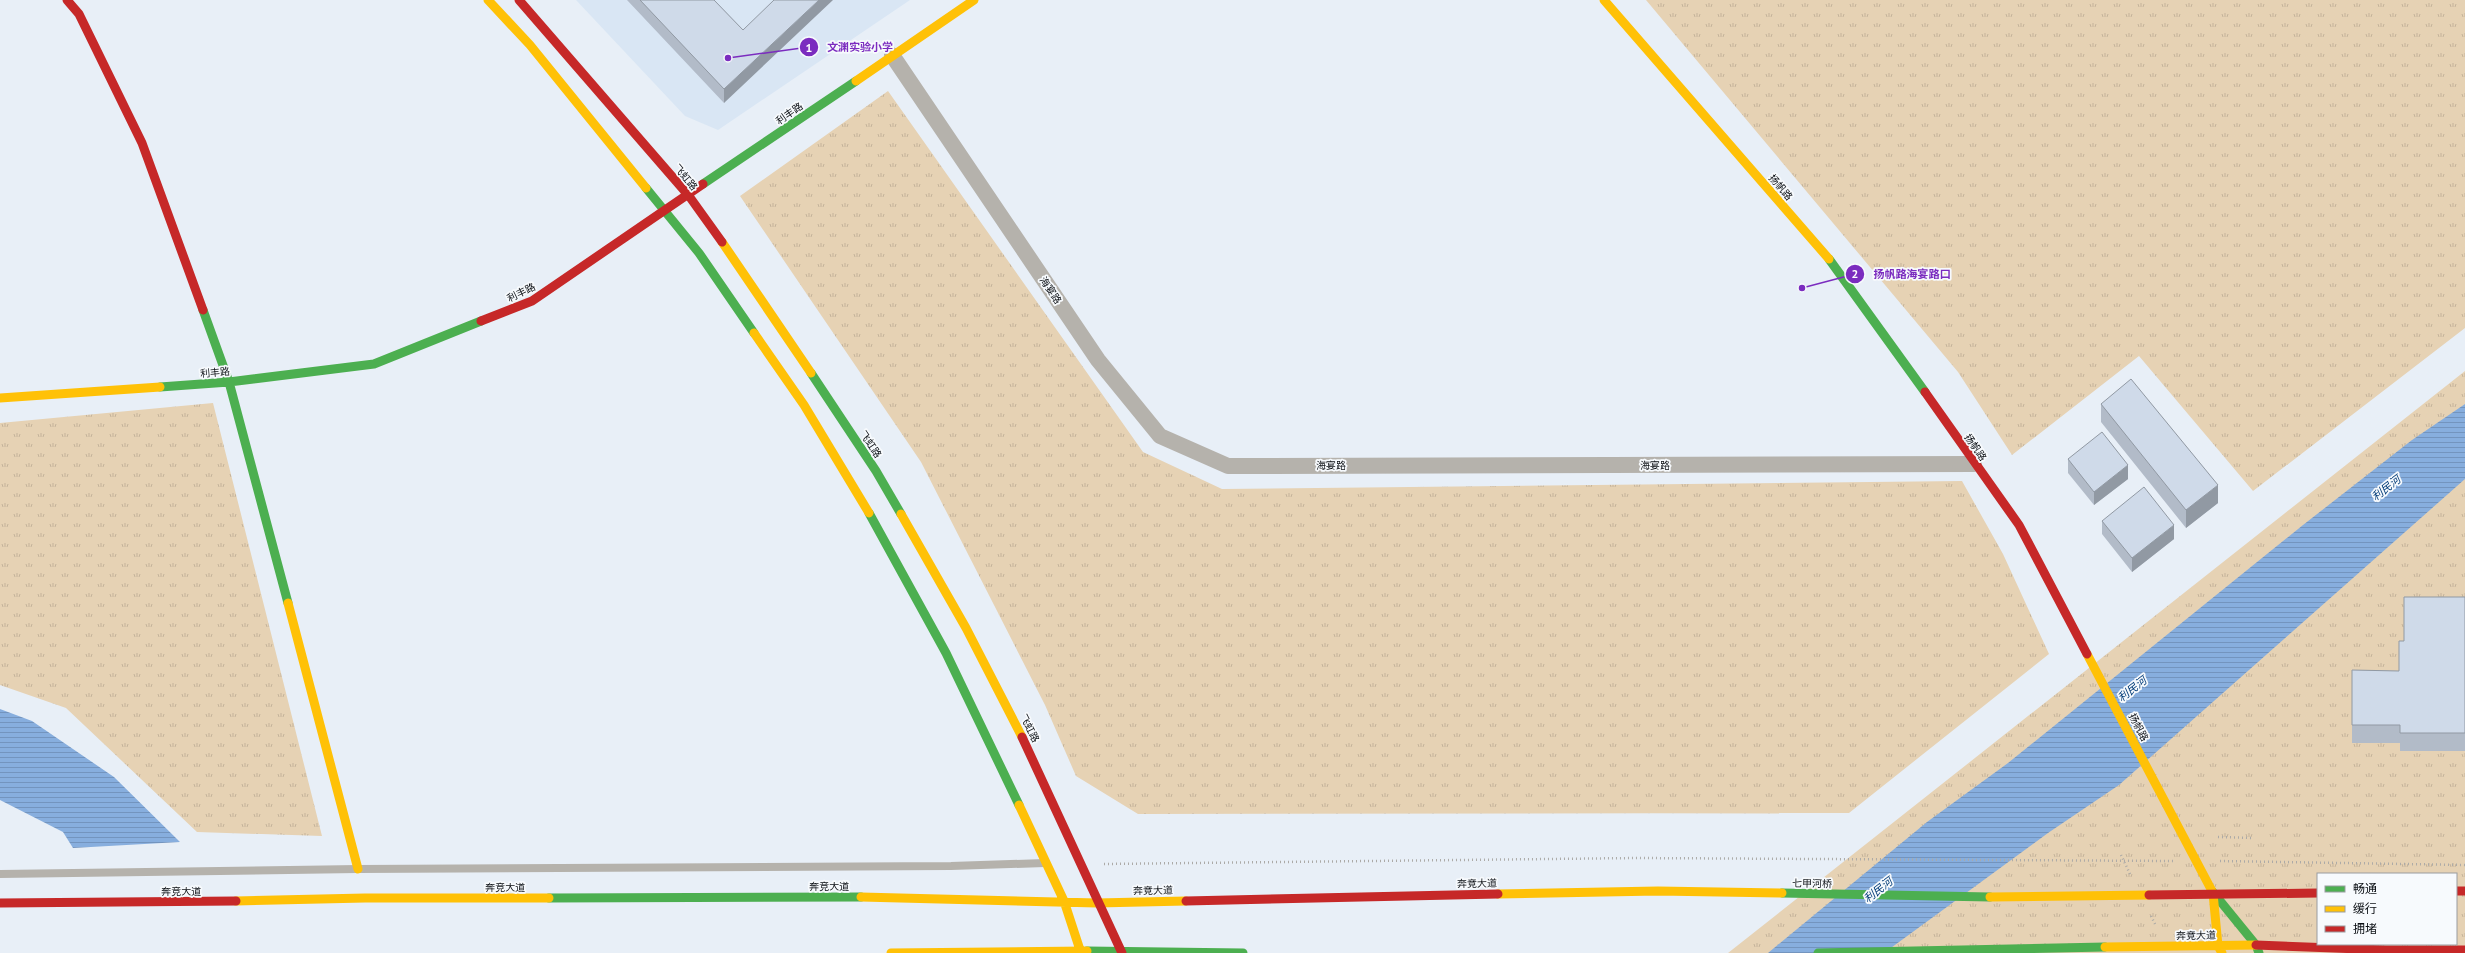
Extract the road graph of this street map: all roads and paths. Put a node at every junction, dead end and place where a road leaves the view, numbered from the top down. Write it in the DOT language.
graph roads {
  1 [pos="67,0"];
  2 [pos="488,0"];
  3 [pos="519,0"];
  4 [pos="974,0"];
  5 [pos="1604,0"];
  6 [pos="892,55"];
  7 [pos="688,196"];
  8 [pos="664,210"];
  9 [pos="229,382"];
  10 [pos="0,398"];
  11 [pos="1974,464"];
  12 [pos="2218,837"];
  13 [pos="2253,838"];
  14 [pos="2197,861"];
  15 [pos="1046,863"];
  16 [pos="1081,864"];
  17 [pos="2465,865"];
  18 [pos="358,869"];
  19 [pos="0,874"];
  20 [pos="1658,891"];
  21 [pos="2213,893"];
  22 [pos="2317,893"];
  23 [pos="1064,901"];
  24 [pos="1098,902"];
  25 [pos="0,903"];
  26 [pos="2220,949"];
  27 [pos="2258,949"];
  28 [pos="2465,950"];
  29 [pos="1081,952"];
  30 [pos="1121,952"];
  31 [pos="890,953"];
  32 [pos="1243,953"];
  33 [pos="1818,953"];
  1 -- 9 [label="main road"];
  2 -- 8 [label="main road"];
  3 -- 7 [label="main road, 飞虹路"];
  4 -- 6 [label="main road, 利丰路"];
  5 -- 11 [label="main road, 扬帆路"];
  6 -- 7 [label="main road, 利丰路"];
  6 -- 11 [label="street, 海宴路"];
  7 -- 8 [label="main road, 利丰路"];
  7 -- 16 [label="main road, 飞虹路"];
  8 -- 9 [label="main road, 利丰路"];
  8 -- 15 [label="main road"];
  9 -- 10 [label="main road, 利丰路"];
  9 -- 18 [label="main road"];
  11 -- 14 [label="main road, 扬帆路"];
  12 -- 13 [label="path"];
  14 -- 16 [label="path"];
  14 -- 17 [label="path"];
  14 -- 21 [label="main road, 扬帆路"];
  15 -- 18 [label="lane"];
  15 -- 23 [label="main road"];
  16 -- 24 [label="main road, 飞虹路"];
  18 -- 19 [label="lane"];
  20 -- 21 [label="main road, 七甲河桥"];
  20 -- 24 [label="main road, 奔竞大道"];
  21 -- 22 [label="main road"];
  21 -- 26 [label="main road"];
  21 -- 27 [label="main road, 扬帆路"];
  23 -- 24 [label="main road, 奔竞大道"];
  23 -- 25 [label="main road, 奔竞大道"];
  23 -- 29 [label="main road"];
  24 -- 30 [label="main road, 飞虹路"];
  26 -- 27 [label="main road, 奔竞大道"];
  26 -- 33 [label="main road, 奔竞大道"];
  27 -- 28 [label="main road, 奔竞大道"];
  29 -- 30 [label="main road"];
  29 -- 31 [label="main road"];
  30 -- 32 [label="main road"];
}
